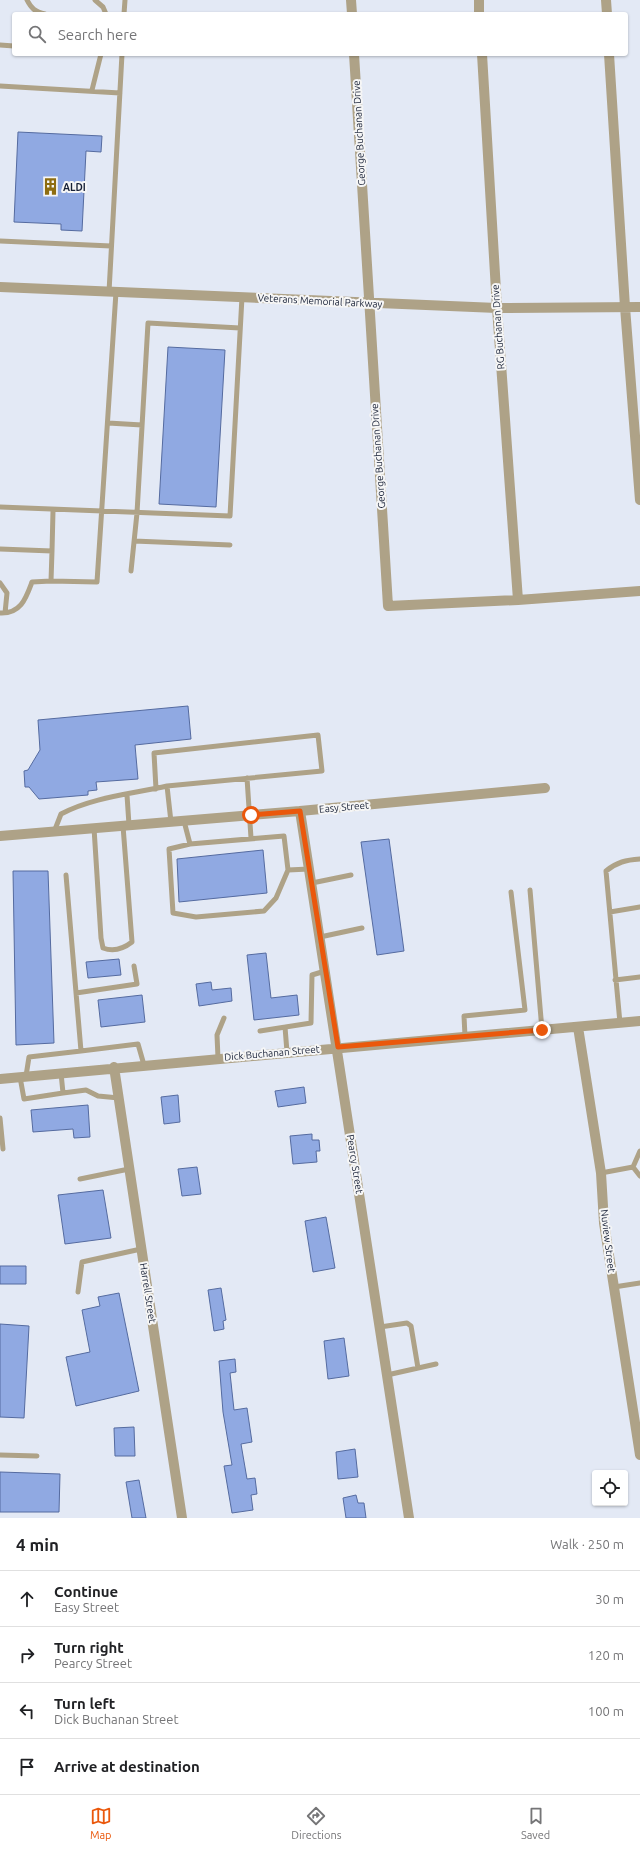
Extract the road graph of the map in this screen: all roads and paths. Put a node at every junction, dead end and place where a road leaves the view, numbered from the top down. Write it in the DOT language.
graph roads {
  1 [pos="27,0"];
  2 [pos="94,0"];
  3 [pos="125,0"];
  4 [pos="351,0"];
  5 [pos="479,0"];
  6 [pos="606,0"];
  7 [pos="37,12"];
  8 [pos="105,12"];
  9 [pos="124,12"];
  10 [pos="352,12"];
  11 [pos="479,12"];
  12 [pos="607,12"];
  13 [pos="0,45"];
  14 [pos="12,46"];
  15 [pos="100,56"];
  16 [pos="122,56"];
  17 [pos="354,56"];
  18 [pos="482,56"];
  19 [pos="609,56"];
  20 [pos="0,86"];
  21 [pos="92,90"];
  22 [pos="120,93"];
  23 [pos="0,241"];
  24 [pos="111,246"];
  25 [pos="0,287"];
  26 [pos="112,292"];
  27 [pos="242,297"];
  28 [pos="368,303"];
  29 [pos="640,306"];
  30 [pos="625,307"];
  31 [pos="497,308"];
  32 [pos="240,328"];
  33 [pos="108,423"];
  34 [pos="142,425"];
  35 [pos="640,500"];
  36 [pos="0,507"];
  37 [pos="53,511"];
  38 [pos="102,511"];
  39 [pos="137,512"];
  40 [pos="134,542"];
  41 [pos="230,545"];
  42 [pos="0,549"];
  43 [pos="52,551"];
  44 [pos="131,571"];
  45 [pos="51,581"];
  46 [pos="0,583"];
  47 [pos="640,591"];
  48 [pos="518,600"];
  49 [pos="3,613"];
  50 [pos="247,778"];
  51 [pos="167,786"];
  52 [pos="545,788"];
  53 [pos="156,789"];
  54 [pos="127,795"];
  55 [pos="300,811"];
  56 [pos="251,815"];
  57 [pos="184,821"];
  58 [pos="171,822"];
  59 [pos="126,826"];
  60 [pos="94,828"];
  61 [pos="54,832"];
  62 [pos="0,836"];
  63 [pos="251,838"];
  64 [pos="190,844"];
  65 [pos="640,859"];
  66 [pos="310,869"];
  67 [pos="288,870"];
  68 [pos="66,875"];
  69 [pos="351,875"];
  70 [pos="312,883"];
  71 [pos="530,890"];
  72 [pos="511,892"];
  73 [pos="640,907"];
  74 [pos="610,912"];
  75 [pos="362,928"];
  76 [pos="320,937"];
  77 [pos="134,966"];
  78 [pos="326,971"];
  79 [pos="640,977"];
  80 [pos="616,980"];
  81 [pos="76,993"];
  82 [pos="224,1018"];
  83 [pos="640,1022"];
  84 [pos="620,1023"];
  85 [pos="285,1027"];
  86 [pos="578,1027"];
  87 [pos="542,1030"];
  88 [pos="260,1031"];
  89 [pos="465,1036"];
  90 [pos="338,1047"];
  91 [pos="81,1051"];
  92 [pos="287,1052"];
  93 [pos="218,1058"];
  94 [pos="144,1065"];
  95 [pos="114,1067"];
  96 [pos="61,1073"];
  97 [pos="23,1076"];
  98 [pos="0,1079"];
  99 [pos="63,1093"];
  100 [pos="119,1098"];
  101 [pos="0,1118"];
  102 [pos="3,1149"];
  103 [pos="640,1151"];
  104 [pos="632,1167"];
  105 [pos="129,1169"];
  106 [pos="601,1173"];
  107 [pos="640,1176"];
  108 [pos="80,1179"];
  109 [pos="141,1249"];
  110 [pos="640,1283"];
  111 [pos="614,1287"];
  112 [pos="78,1292"];
  113 [pos="380,1327"];
  114 [pos="436,1364"];
  115 [pos="418,1368"];
  116 [pos="387,1375"];
  117 [pos="0,1455"];
  118 [pos="640,1455"];
  119 [pos="36,1456"];
  120 [pos="182,1518"];
  121 [pos="409,1518"];
  1 -- 7 [label="lane"];
  2 -- 8 [label="lane"];
  3 -- 9 [label="lane"];
  4 -- 10 [label="street"];
  5 -- 11 [label="street"];
  6 -- 12 [label="street"];
  13 -- 14 [label="lane"];
  15 -- 21 [label="lane"];
  16 -- 22 [label="lane"];
  17 -- 28 [label="street, George Buchanan Drive"];
  18 -- 31 [label="street, RG Buchanan Drive"];
  19 -- 30 [label="street"];
  20 -- 21 [label="lane"];
  21 -- 22 [label="lane"];
  22 -- 24 [label="lane"];
  23 -- 24 [label="lane"];
  24 -- 26 [label="lane"];
  25 -- 26 [label="street, Veterans Memorial Parkway"];
  26 -- 27 [label="street, Veterans Memorial Parkway"];
  26 -- 33 [label="lane"];
  27 -- 28 [label="street, Veterans Memorial Parkway"];
  27 -- 32 [label="lane"];
  28 -- 31 [label="street, Veterans Memorial Parkway"];
  28 -- 48 [label="street, George Buchanan Drive"];
  29 -- 30 [label="street, Veterans Memorial Parkway"];
  30 -- 31 [label="street, Veterans Memorial Parkway"];
  30 -- 35 [label="street"];
  31 -- 48 [label="street, RG Buchanan Drive"];
  32 -- 34 [label="lane"];
  32 -- 39 [label="lane"];
  33 -- 34 [label="lane"];
  33 -- 38 [label="lane"];
  34 -- 39 [label="lane"];
  36 -- 37 [label="lane"];
  37 -- 38 [label="lane"];
  37 -- 43 [label="lane"];
  38 -- 39 [label="lane"];
  38 -- 45 [label="lane"];
  39 -- 40 [label="lane"];
  40 -- 41 [label="lane"];
  40 -- 44 [label="lane"];
  42 -- 43 [label="lane"];
  43 -- 45 [label="lane"];
  45 -- 49 [label="lane"];
  46 -- 49 [label="lane"];
  47 -- 48 [label="street, George Buchanan Drive"];
  50 -- 51 [label="lane"];
  50 -- 53 [label="lane"];
  50 -- 56 [label="lane"];
  51 -- 53 [label="lane"];
  51 -- 58 [label="lane"];
  52 -- 55 [label="street, Easy Street"];
  53 -- 54 [label="lane"];
  54 -- 59 [label="lane"];
  54 -- 61 [label="lane"];
  55 -- 56 [label="street, Easy Street"];
  55 -- 66 [label="street, Pearcy Street"];
  56 -- 57 [label="street, Easy Street"];
  56 -- 63 [label="lane"];
  57 -- 58 [label="street, Easy Street"];
  57 -- 64 [label="lane"];
  58 -- 59 [label="street, Easy Street"];
  59 -- 60 [label="street, Easy Street"];
  59 -- 60 [label="lane"];
  60 -- 61 [label="street, Easy Street"];
  61 -- 62 [label="street, Easy Street"];
  63 -- 64 [label="lane"];
  63 -- 67 [label="lane"];
  64 -- 67 [label="lane"];
  65 -- 74 [label="lane"];
  66 -- 67 [label="lane"];
  66 -- 70 [label="street, Pearcy Street"];
  68 -- 81 [label="lane"];
  69 -- 70 [label="lane"];
  70 -- 76 [label="street, Pearcy Street"];
  71 -- 87 [label="lane"];
  72 -- 89 [label="lane"];
  73 -- 74 [label="lane"];
  74 -- 80 [label="lane"];
  75 -- 76 [label="lane"];
  76 -- 78 [label="street, Pearcy Street"];
  77 -- 81 [label="lane"];
  78 -- 85 [label="lane"];
  78 -- 90 [label="street, Pearcy Street"];
  79 -- 80 [label="lane"];
  80 -- 84 [label="lane"];
  81 -- 91 [label="lane"];
  82 -- 93 [label="lane"];
  83 -- 84 [label="street, Dick Buchanan Street"];
  84 -- 86 [label="street, Dick Buchanan Street"];
  85 -- 88 [label="lane"];
  85 -- 92 [label="lane"];
  86 -- 87 [label="street, Dick Buchanan Street"];
  86 -- 106 [label="street, Nuview Street"];
  87 -- 89 [label="street, Dick Buchanan Street"];
  89 -- 90 [label="street, Dick Buchanan Street"];
  90 -- 92 [label="street, Dick Buchanan Street"];
  90 -- 113 [label="street, Pearcy Street"];
  91 -- 94 [label="lane"];
  91 -- 97 [label="lane"];
  92 -- 93 [label="street, Dick Buchanan Street"];
  93 -- 94 [label="street, Dick Buchanan Street"];
  94 -- 95 [label="street, Dick Buchanan Street"];
  95 -- 96 [label="street, Dick Buchanan Street"];
  95 -- 100 [label="street, Harrell Street"];
  96 -- 97 [label="street, Dick Buchanan Street"];
  96 -- 99 [label="lane"];
  97 -- 98 [label="street, Dick Buchanan Street"];
  97 -- 99 [label="lane"];
  99 -- 100 [label="lane"];
  100 -- 105 [label="street, Harrell Street"];
  101 -- 102 [label="lane"];
  103 -- 104 [label="lane"];
  104 -- 106 [label="lane"];
  104 -- 107 [label="lane"];
  105 -- 108 [label="lane"];
  105 -- 109 [label="street, Harrell Street"];
  106 -- 111 [label="street, Nuview Street"];
  109 -- 112 [label="lane"];
  109 -- 120 [label="street, Harrell Street"];
  110 -- 111 [label="lane"];
  111 -- 118 [label="street, Nuview Street"];
  113 -- 115 [label="lane"];
  113 -- 116 [label="street, Pearcy Street"];
  114 -- 115 [label="lane"];
  115 -- 116 [label="lane"];
  116 -- 121 [label="street, Pearcy Street"];
  117 -- 119 [label="lane"];
}
